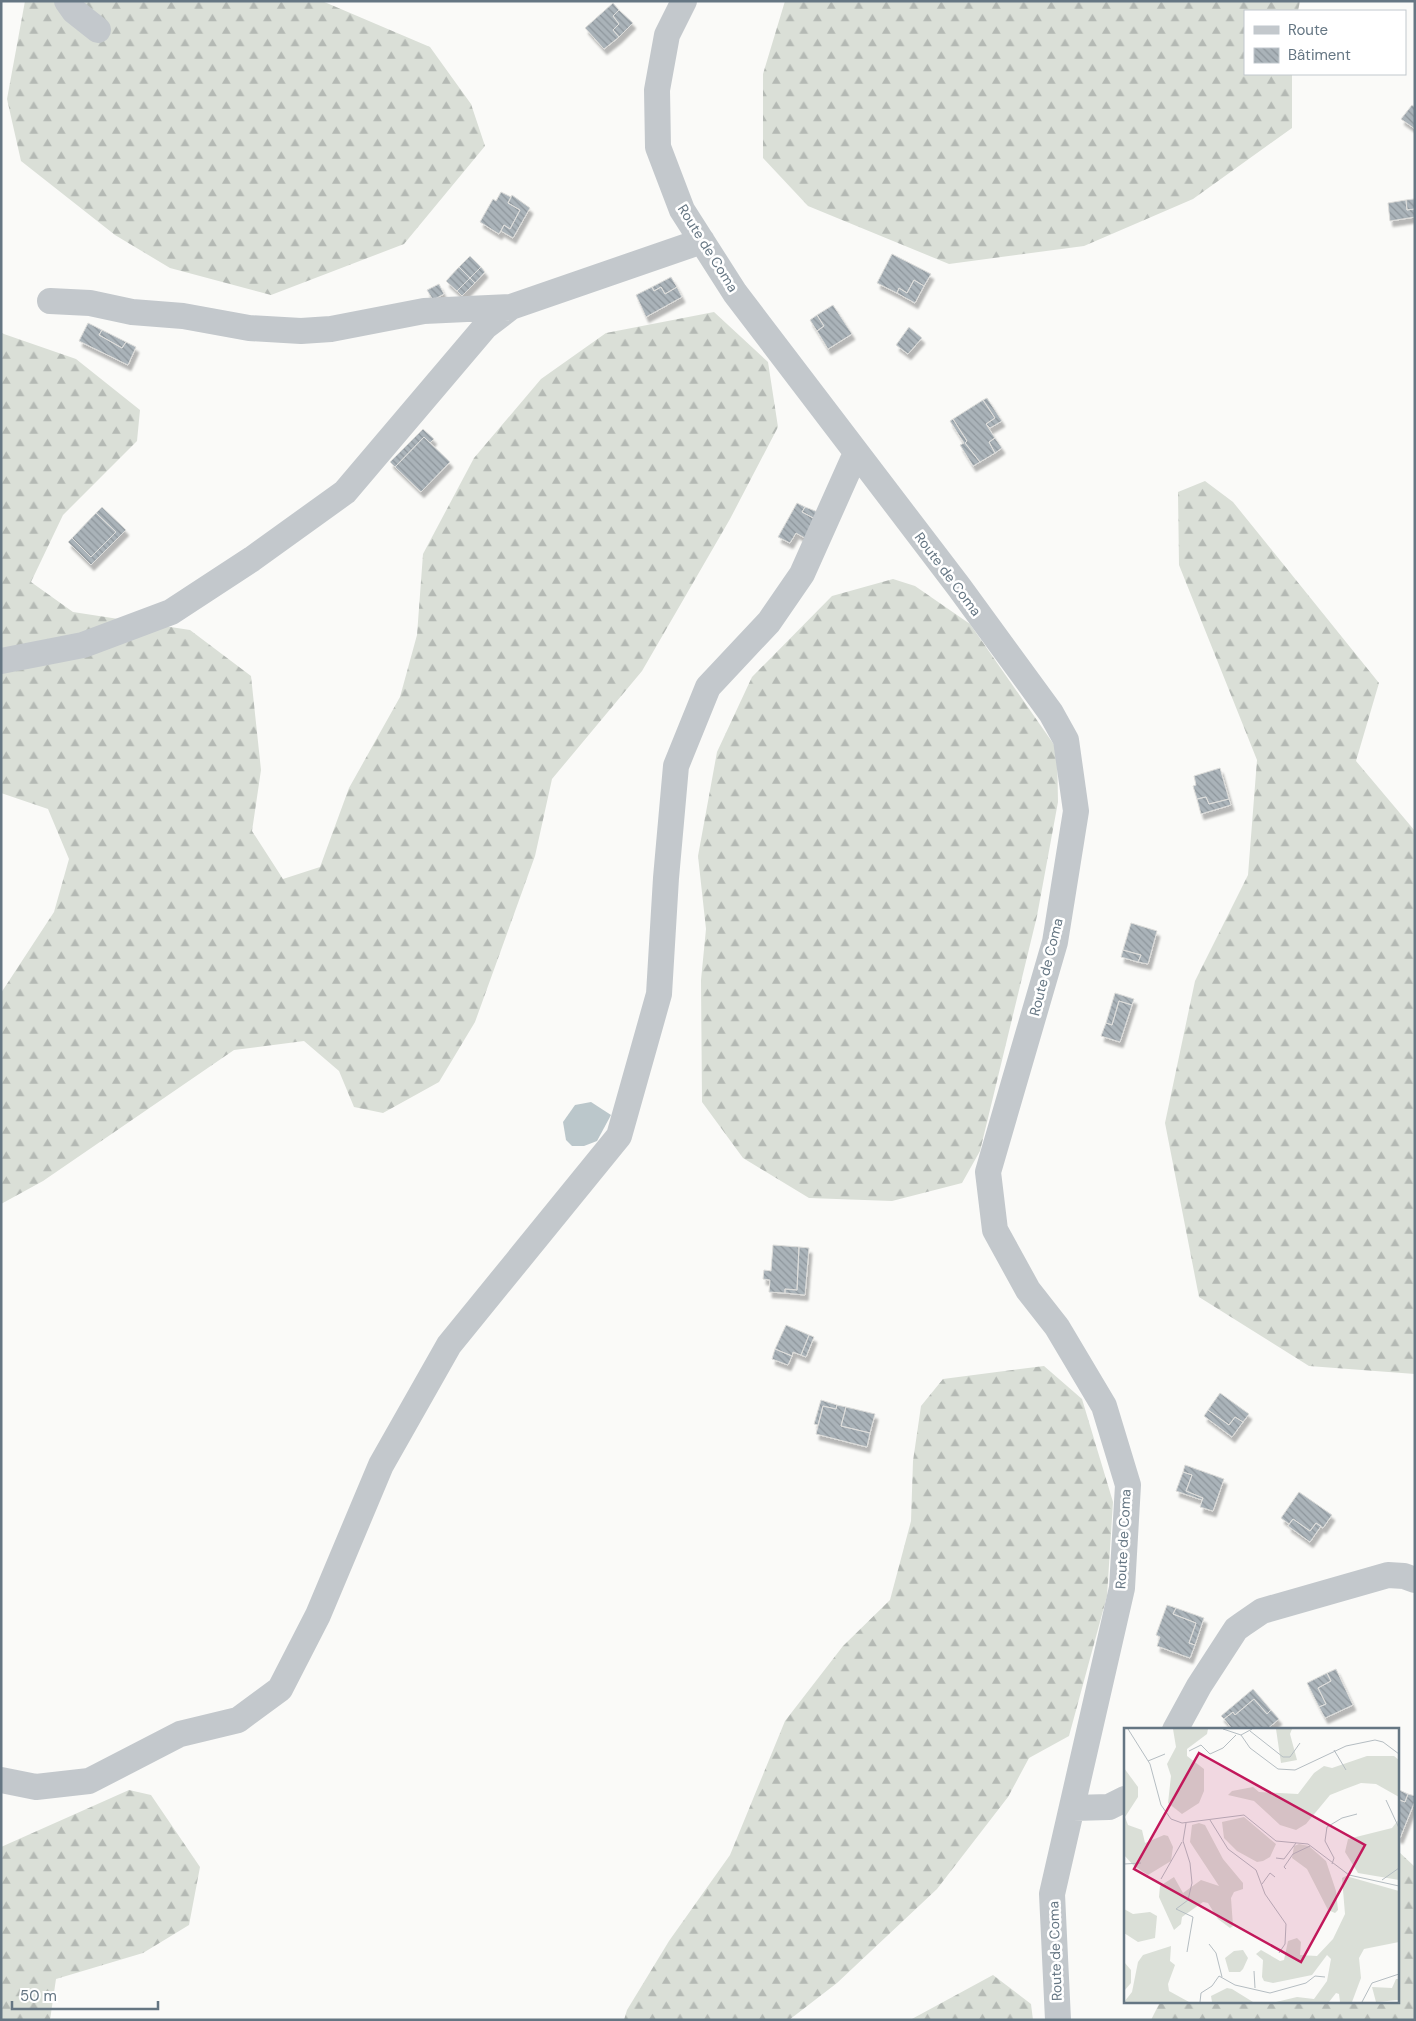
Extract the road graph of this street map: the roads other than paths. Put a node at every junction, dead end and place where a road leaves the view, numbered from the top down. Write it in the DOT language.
graph roads {
  1 [pos="67,1"];
  2 [pos="684,1"];
  3 [pos="98,30"];
  4 [pos="702,241"];
  5 [pos="50,301"];
  6 [pos="511,307"];
  7 [pos="856,453"];
  8 [pos="1,661"];
  9 [pos="1415,1580"];
  10 [pos="1176,1728"];
  11 [pos="1,1780"];
  12 [pos="1124,1800"];
  13 [pos="1073,1808"];
  14 [pos="1058,2020"];
  1 -- 3 [label="street"];
  2 -- 4 [label="street, Route de Coma"];
  4 -- 6 [label="street"];
  4 -- 7 [label="street, Route de Coma"];
  5 -- 6 [label="street"];
  6 -- 8 [label="street"];
  7 -- 11 [label="street"];
  7 -- 13 [label="street, Route de Coma"];
  9 -- 10 [label="street"];
  12 -- 13 [label="street"];
  13 -- 14 [label="street, Route de Coma"];
}
